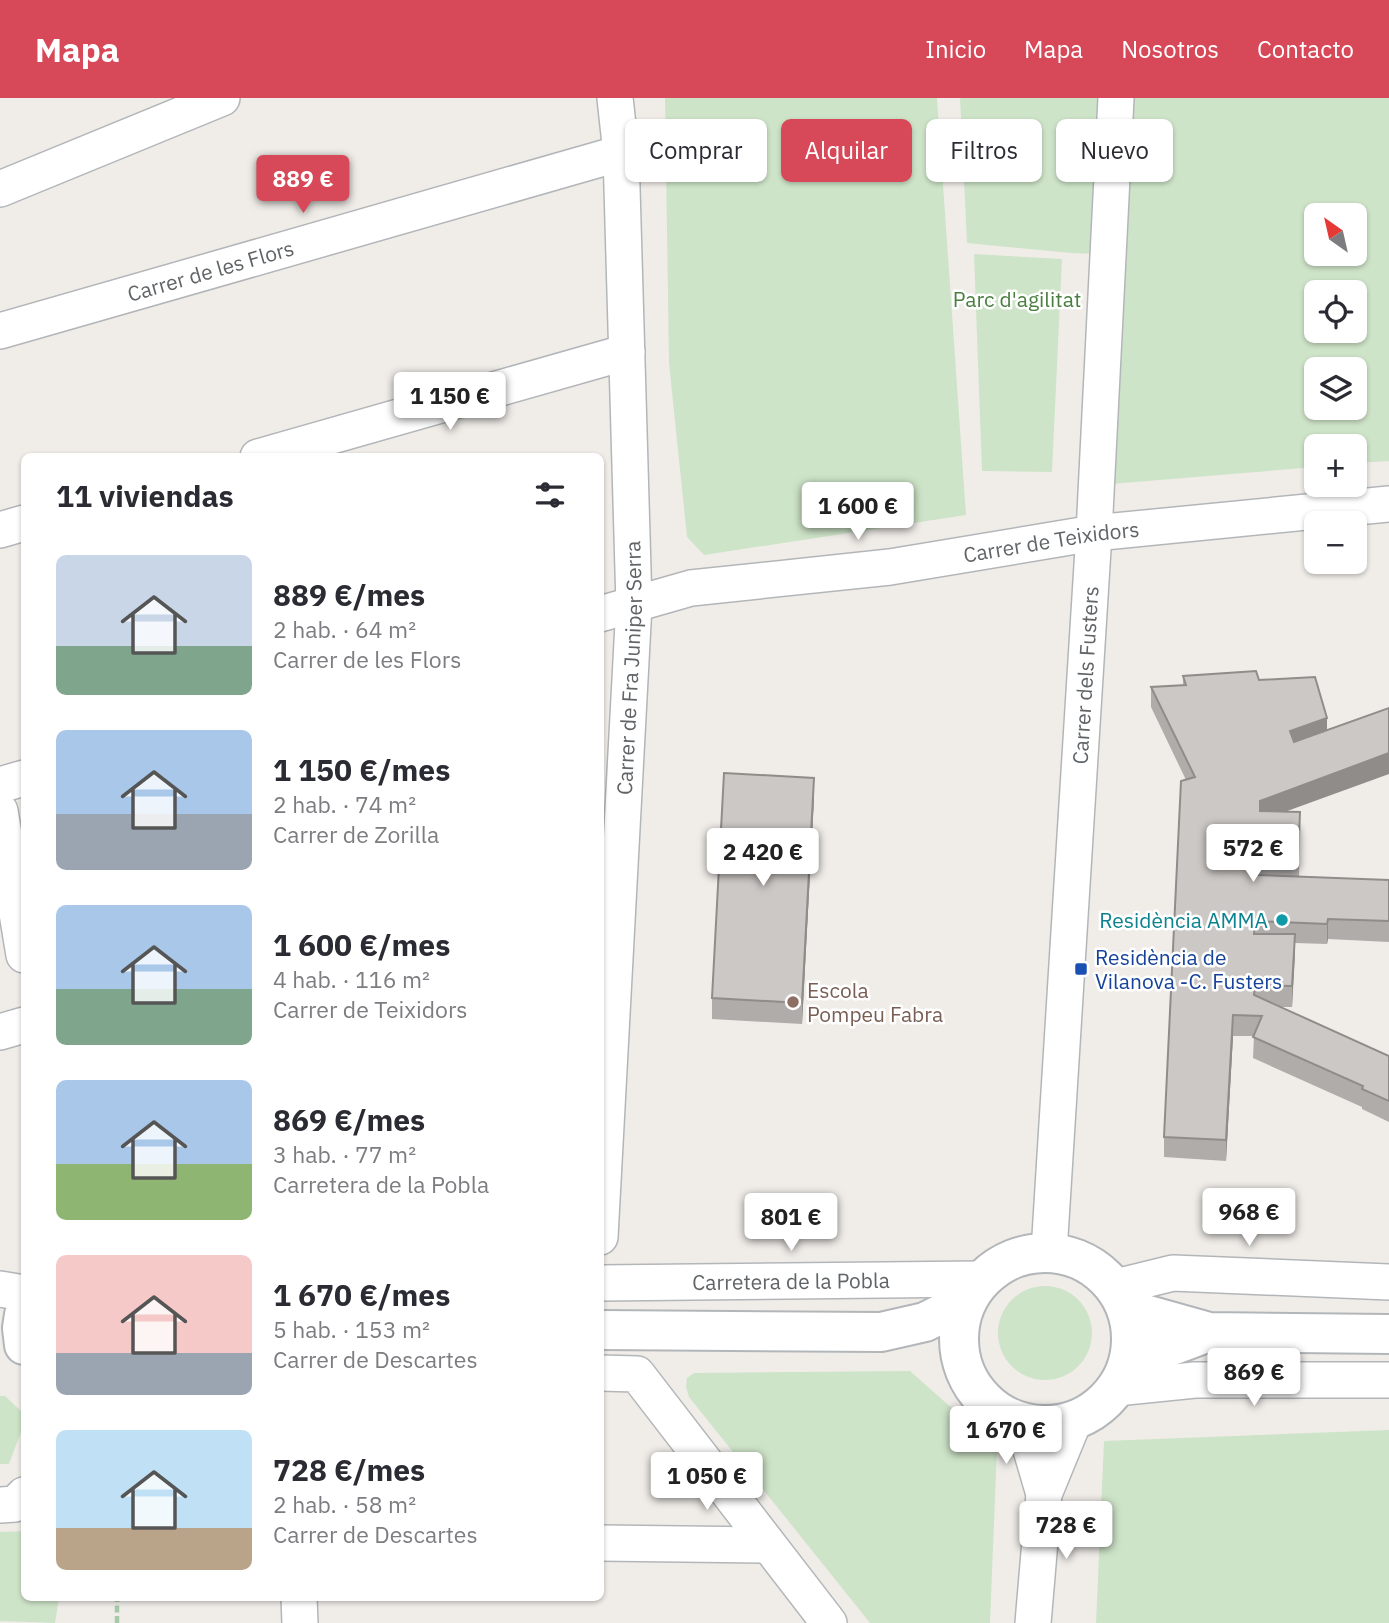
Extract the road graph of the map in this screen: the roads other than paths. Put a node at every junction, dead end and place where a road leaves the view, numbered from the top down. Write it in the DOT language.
graph roads {
  1 [pos="222,98"];
  2 [pos="615,98"];
  3 [pos="1116,98"];
  4 [pos="160,110"];
  5 [pos="621,153"];
  6 [pos="0,189"];
  7 [pos="0,331"];
  8 [pos="627,352"];
  9 [pos="272,453"];
  10 [pos="1389,504"];
  11 [pos="21,524"];
  12 [pos="0,530"];
  13 [pos="1094,533"];
  14 [pos="634,604"];
  15 [pos="604,613"];
  16 [pos="21,779"];
  17 [pos="0,785"];
  18 [pos="0,811"];
  19 [pos="610,858"];
  20 [pos="21,937"];
  21 [pos="21,1026"];
  22 [pos="0,1032"];
  23 [pos="604,1085"];
  24 [pos="1049,1252"];
  25 [pos="1389,1282"];
  26 [pos="604,1283"];
  27 [pos="0,1289"];
  28 [pos="974,1290"];
  29 [pos="1121,1298"];
  30 [pos="20,1323"];
  31 [pos="604,1330"];
  32 [pos="881,1332"];
  33 [pos="1209,1332"];
  34 [pos="1389,1334"];
  35 [pos="604,1373"];
  36 [pos="1122,1375"];
  37 [pos="966,1376"];
  38 [pos="1389,1380"];
  39 [pos="1074,1421"];
  40 [pos="1023,1423"];
  41 [pos="1044,1494"];
  42 [pos="21,1499"];
  43 [pos="0,1506"];
  44 [pos="604,1543"];
  45 [pos="768,1545"];
  46 [pos="299,1601"];
  47 [pos="300,1623"];
  48 [pos="829,1623"];
  49 [pos="1033,1623"];
  1 -- 4 [label="street"];
  2 -- 5 [label="street, Carrer de Fra Juniper Serra"];
  3 -- 13 [label="street, Carrer dels Fusters"];
  4 -- 6 [label="street"];
  5 -- 7 [label="street, Carrer de les Flors"];
  5 -- 8 [label="street, Carrer de Fra Juniper Serra"];
  8 -- 9 [label="street"];
  8 -- 14 [label="street, Carrer de Fra Juniper Serra"];
  10 -- 13 [label="street, Carrer de Teixidors"];
  11 -- 12 [label="street"];
  13 -- 14 [label="street, Carrer de Teixidors"];
  13 -- 24 [label="street, Carrer dels Fusters"];
  14 -- 15 [label="street, Carrer de Teixidors"];
  14 -- 19 [label="street, Carrer de Fra Juniper Serra"];
  16 -- 17 [label="street"];
  18 -- 20 [label="street"];
  19 -- 23 [label="street, Carrer de Fra Juniper Serra"];
  21 -- 22 [label="street"];
  24 -- 28 [label="street"];
  24 -- 29 [label="street"];
  25 -- 29 [label="street"];
  26 -- 28 [label="street, Carretera de la Pobla"];
  27 -- 30 [label="street"];
  28 -- 32 [label="street"];
  28 -- 37 [label="street"];
  29 -- 33 [label="street"];
  29 -- 36 [label="street"];
  31 -- 32 [label="street"];
  32 -- 37 [label="street"];
  33 -- 34 [label="street"];
  33 -- 36 [label="street"];
  35 -- 45 [label="street"];
  36 -- 38 [label="street"];
  36 -- 39 [label="street"];
  37 -- 40 [label="street"];
  39 -- 40 [label="street"];
  39 -- 41 [label="street"];
  40 -- 41 [label="street"];
  41 -- 49 [label="street"];
  42 -- 43 [label="street"];
  44 -- 45 [label="street"];
  45 -- 48 [label="street"];
  46 -- 47 [label="street"];
}
